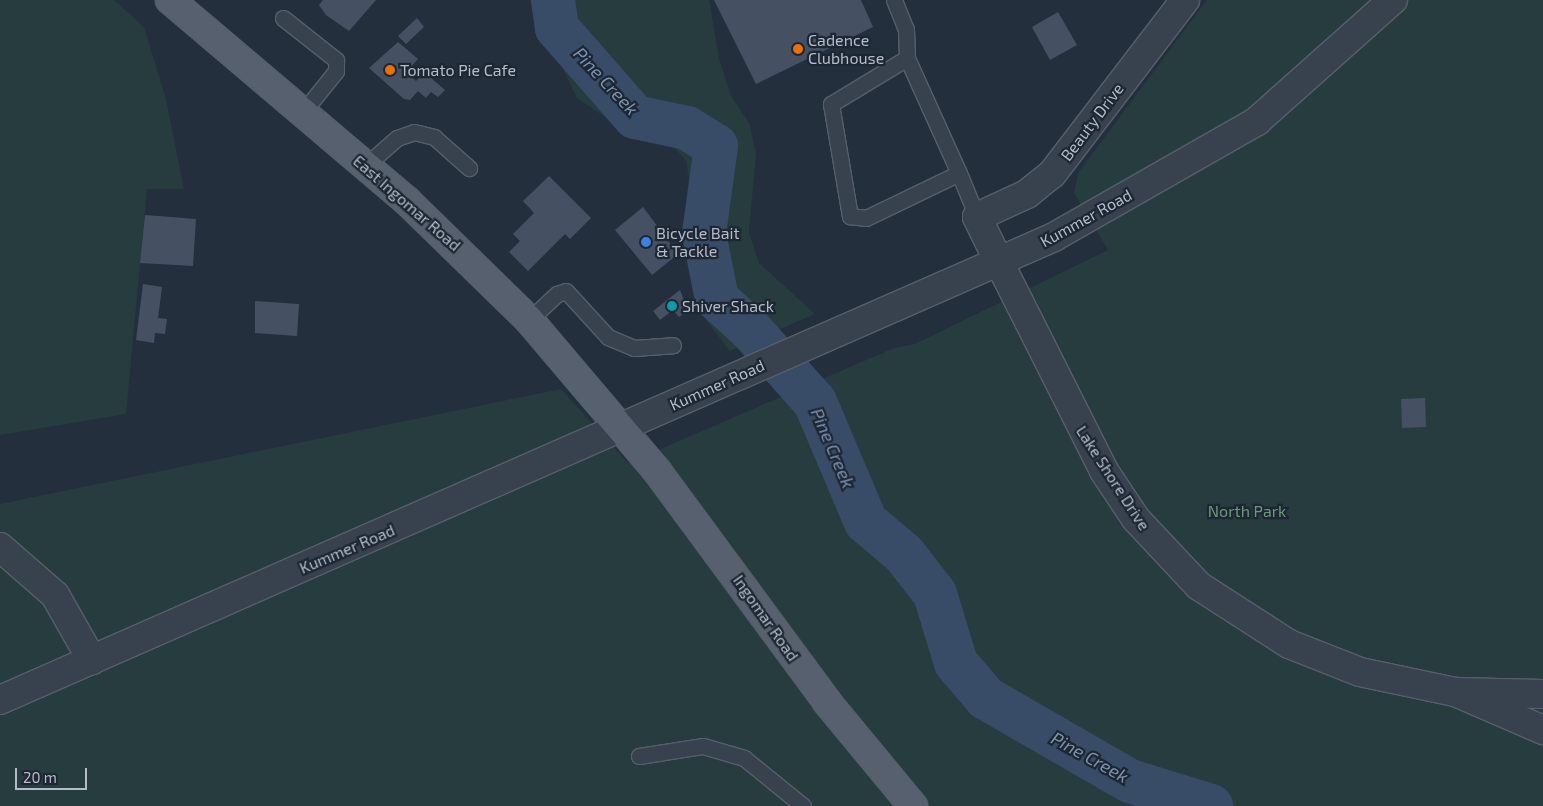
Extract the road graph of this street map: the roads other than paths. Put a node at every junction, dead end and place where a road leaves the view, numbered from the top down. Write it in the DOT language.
graph roads {
  1 [pos="170,0"];
  2 [pos="894,0"];
  3 [pos="1185,0"];
  4 [pos="1392,0"];
  5 [pos="283,18"];
  6 [pos="907,58"];
  7 [pos="303,112"];
  8 [pos="365,166"];
  9 [pos="469,168"];
  10 [pos="959,173"];
  11 [pos="976,217"];
  12 [pos="999,262"];
  13 [pos="529,320"];
  14 [pos="673,345"];
  15 [pos="622,428"];
  16 [pos="0,547"];
  17 [pos="92,660"];
  18 [pos="1455,692"];
  19 [pos="1543,694"];
  20 [pos="0,700"];
  21 [pos="1543,730"];
  22 [pos="639,756"];
  23 [pos="803,806"];
  24 [pos="913,806"];
  1 -- 7 [label="main road, East Ingomar Road"];
  2 -- 6 [label="lane"];
  3 -- 11 [label="street, Beauty Drive"];
  4 -- 12 [label="street, Kummer Road"];
  5 -- 7 [label="lane"];
  6 -- 10 [label="lane"];
  6 -- 10 [label="lane"];
  7 -- 8 [label="main road, East Ingomar Road"];
  8 -- 9 [label="lane"];
  8 -- 13 [label="main road, East Ingomar Road"];
  10 -- 11 [label="lane"];
  11 -- 12 [label="street, Lake Shore Drive"];
  12 -- 15 [label="street, Kummer Road"];
  12 -- 18 [label="street, Lake Shore Drive"];
  13 -- 14 [label="lane"];
  13 -- 15 [label="main road, East Ingomar Road"];
  15 -- 17 [label="street, Kummer Road"];
  15 -- 24 [label="main road, Ingomar Road"];
  16 -- 17 [label="street"];
  17 -- 20 [label="street, Kummer Road"];
  18 -- 19 [label="street"];
  18 -- 21 [label="street, Lake Shore Drive"];
  22 -- 23 [label="lane"];
}
